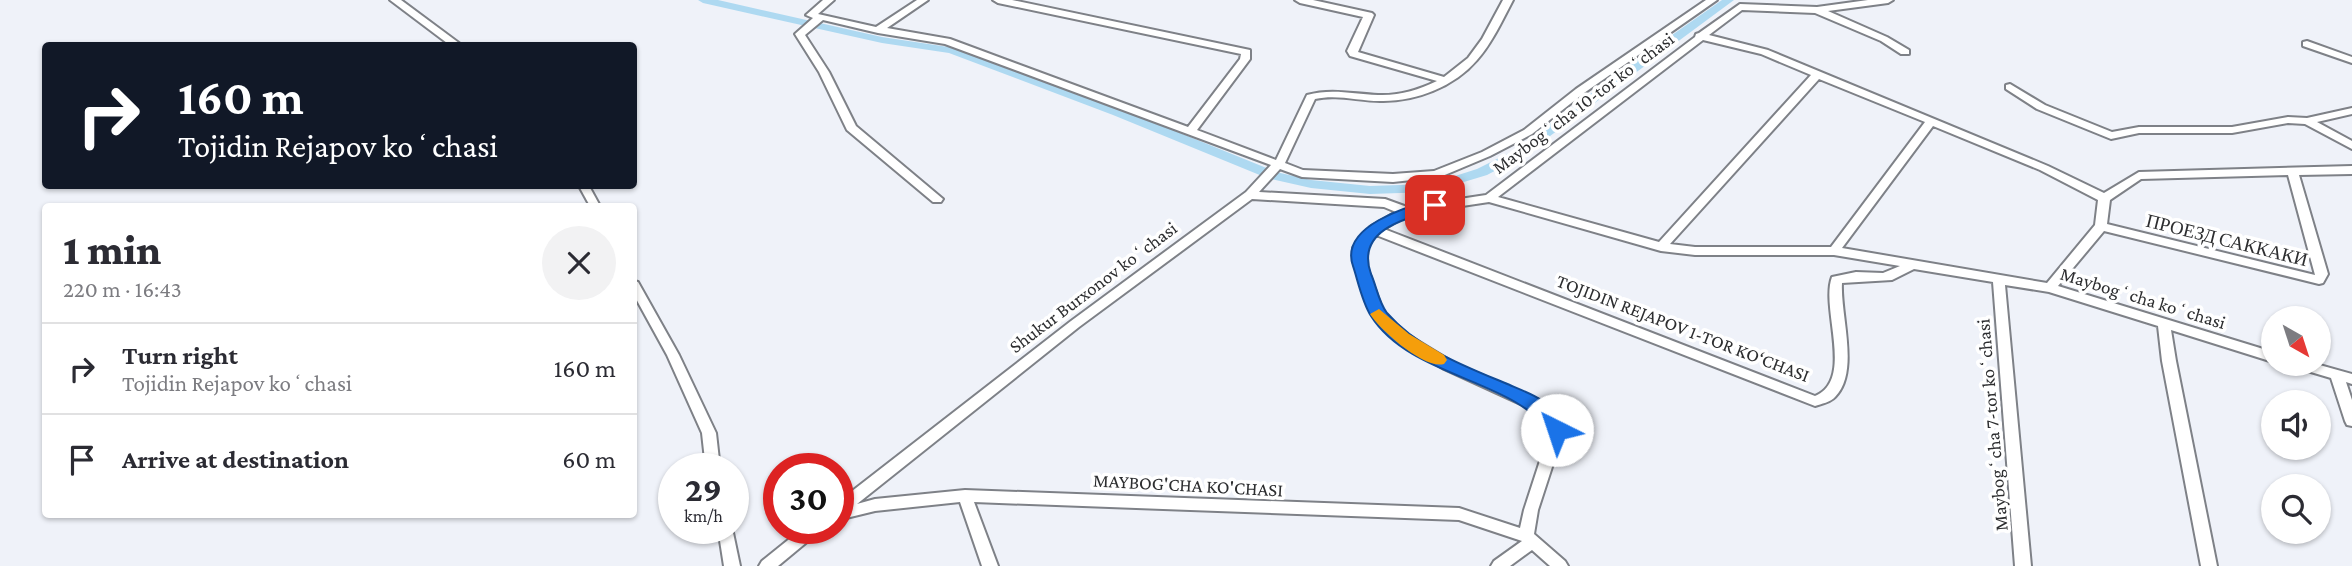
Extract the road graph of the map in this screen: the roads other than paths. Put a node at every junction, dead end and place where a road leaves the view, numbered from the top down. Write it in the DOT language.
graph roads {
  1 [pos="395,0"];
  2 [pos="829,0"];
  3 [pos="923,0"];
  4 [pos="998,0"];
  5 [pos="1300,0"];
  6 [pos="1508,0"];
  7 [pos="1713,0"];
  8 [pos="1888,0"];
  9 [pos="1817,10"];
  10 [pos="819,19"];
  11 [pos="878,30"];
  12 [pos="1699,37"];
  13 [pos="453,42"];
  14 [pos="2307,44"];
  15 [pos="1905,52"];
  16 [pos="2352,60"];
  17 [pos="1816,76"];
  18 [pos="1446,81"];
  19 [pos="2010,87"];
  20 [pos="2352,111"];
  21 [pos="1932,120"];
  22 [pos="2306,121"];
  23 [pos="1190,132"];
  24 [pos="2352,146"];
  25 [pos="1275,167"];
  26 [pos="2352,170"];
  27 [pos="2293,173"];
  28 [pos="1251,194"];
  29 [pos="1489,198"];
  30 [pos="2104,198"];
  31 [pos="937,199"];
  32 [pos="1406,211"];
  33 [pos="2101,226"];
  34 [pos="1374,230"];
  35 [pos="1661,247"];
  36 [pos="1834,251"];
  37 [pos="1912,264"];
  38 [pos="2000,281"];
  39 [pos="2050,288"];
  40 [pos="637,290"];
  41 [pos="2164,322"];
  42 [pos="2261,354"];
  43 [pos="2331,373"];
  44 [pos="2337,375"];
  45 [pos="2352,379"];
  46 [pos="2352,421"];
  47 [pos="711,453"];
  48 [pos="965,496"];
  49 [pos="854,499"];
  50 [pos="854,509"];
  51 [pos="1529,539"];
  52 [pos="728,544"];
  53 [pos="794,544"];
  54 [pos="732,566"];
  55 [pos="767,566"];
  56 [pos="990,566"];
  57 [pos="1499,566"];
  58 [pos="1560,566"];
  59 [pos="2023,566"];
  60 [pos="2209,566"];
  1 -- 13 [label="street"];
  2 -- 10 [label="street"];
  3 -- 11 [label="street"];
  4 -- 23 [label="street"];
  5 -- 18 [label="street"];
  6 -- 18 [label="street"];
  7 -- 25 [label="street"];
  8 -- 9 [label="street"];
  9 -- 12 [label="street, Maybogʻcha 10-tor koʻchasi"];
  9 -- 15 [label="street"];
  10 -- 11 [label="street"];
  10 -- 31 [label="street"];
  11 -- 23 [label="street"];
  12 -- 17 [label="street"];
  12 -- 29 [label="street, Maybogʻcha 10-tor koʻchasi"];
  14 -- 16 [label="street"];
  17 -- 21 [label="street"];
  17 -- 35 [label="street"];
  18 -- 25 [label="street"];
  19 -- 22 [label="street"];
  20 -- 22 [label="street"];
  21 -- 30 [label="street"];
  21 -- 36 [label="street"];
  22 -- 24 [label="street"];
  23 -- 25 [label="street"];
  25 -- 28 [label="street, Shukur Burxonov koʻchasi"];
  26 -- 27 [label="street"];
  27 -- 30 [label="street"];
  27 -- 33 [label="street, ПРОЕЗД САККАКИ"];
  28 -- 32 [label="street"];
  28 -- 49 [label="street, Shukur Burxonov koʻchasi"];
  29 -- 32 [label="street"];
  29 -- 35 [label="street, Maybogʻcha koʻchasi"];
  30 -- 33 [label="street"];
  32 -- 34 [label="street"];
  33 -- 39 [label="street"];
  34 -- 37 [label="street, TOJIDIN REJAPOV 1-TOR KO‘CHASI"];
  34 -- 51 [label="street"];
  35 -- 36 [label="street, Maybogʻcha koʻchasi"];
  36 -- 37 [label="street, Maybogʻcha koʻchasi"];
  37 -- 38 [label="street, Maybogʻcha koʻchasi"];
  38 -- 39 [label="street, Maybogʻcha koʻchasi"];
  38 -- 59 [label="street, Maybogʻcha 7-tor koʻchasi"];
  39 -- 41 [label="street, Maybogʻcha koʻchasi"];
  40 -- 47 [label="street"];
  41 -- 42 [label="street, Maybogʻcha koʻchasi"];
  41 -- 60 [label="street"];
  43 -- 44 [label="street"];
  44 -- 45 [label="street"];
  44 -- 46 [label="street"];
  48 -- 50 [label="street, MAYBOG'CHA KO'CHASI"];
  48 -- 51 [label="street, MAYBOG'CHA KO'CHASI"];
  48 -- 56 [label="street"];
  51 -- 57 [label="street"];
  51 -- 58 [label="street, MAYBOG'CHA KO'CHASI"];
  52 -- 54 [label="street"];
  53 -- 55 [label="street"];
}
